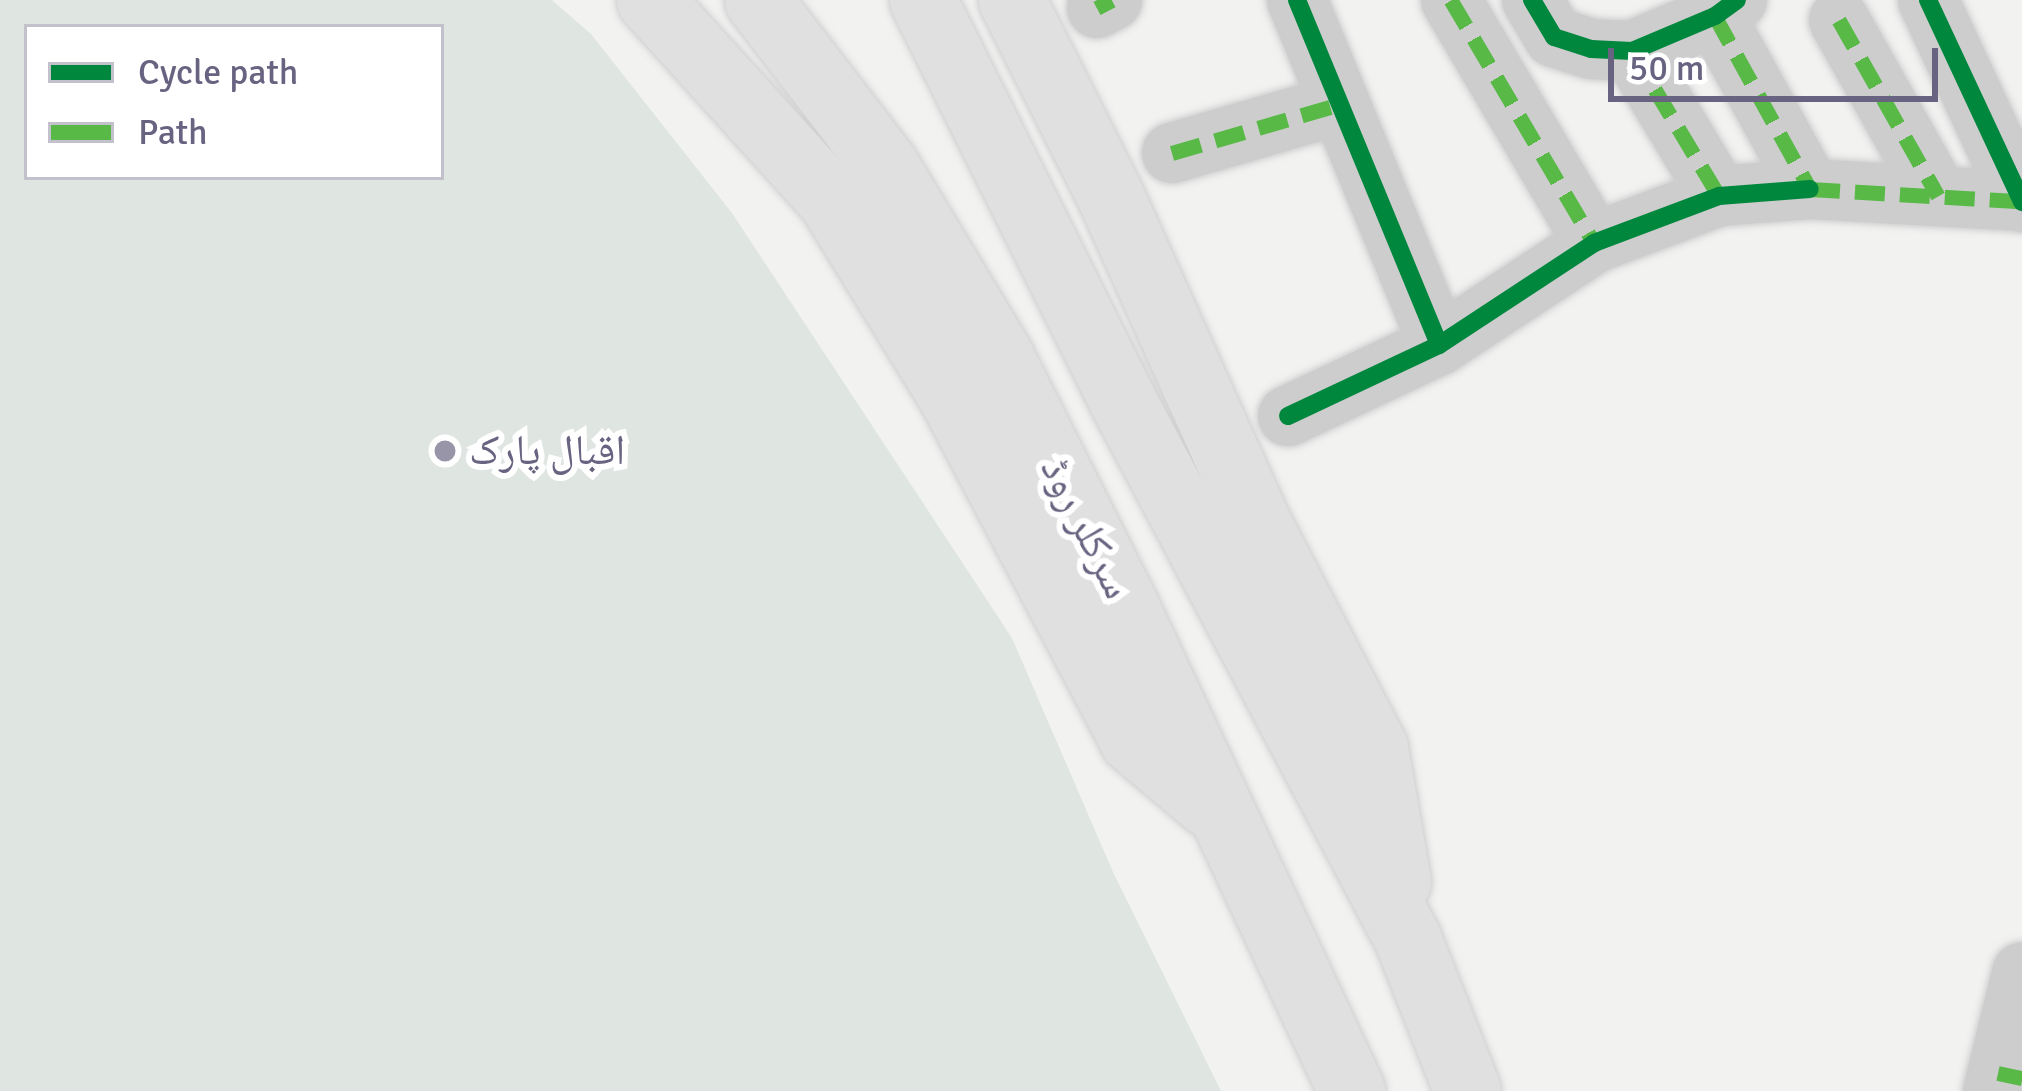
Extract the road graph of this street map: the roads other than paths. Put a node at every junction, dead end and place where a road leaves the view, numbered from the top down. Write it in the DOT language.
graph roads {
  1 [pos="650,0"];
  2 [pos="758,0"];
  3 [pos="923,0"];
  4 [pos="1012,0"];
  5 [pos="1297,0"];
  6 [pos="1451,0"];
  7 [pos="1532,0"];
  8 [pos="1938,4"];
  9 [pos="1726,8"];
  10 [pos="1839,20"];
  11 [pos="1632,51"];
  12 [pos="1337,105"];
  13 [pos="1172,153"];
  14 [pos="1810,189"];
  15 [pos="1719,196"];
  16 [pos="1938,196"];
  17 [pos="2022,201"];
  18 [pos="1594,243"];
  19 [pos="1439,345"];
  20 [pos="1288,416"];
  21 [pos="1225,818"];
  22 [pos="1408,939"];
  23 [pos="2022,973"];
  24 [pos="2004,1080"];
  25 [pos="1352,1091"];
  26 [pos="1468,1091"];
  1 -- 21 [label="main road"];
  2 -- 21 [label="main road, سرکلر روڈ"];
  3 -- 22 [label="main road"];
  4 -- 22 [label="main road"];
  5 -- 12 [label="street"];
  6 -- 18 [label="street"];
  7 -- 11 [label="street"];
  8 -- 17 [label="street"];
  9 -- 11 [label="street"];
  9 -- 14 [label="street"];
  10 -- 16 [label="street"];
  11 -- 15 [label="street"];
  12 -- 13 [label="street"];
  12 -- 19 [label="street"];
  14 -- 15 [label="street"];
  14 -- 16 [label="street"];
  15 -- 18 [label="street"];
  16 -- 17 [label="street"];
  18 -- 19 [label="street"];
  19 -- 20 [label="street"];
  21 -- 25 [label="main road, سرکلر روڈ"];
  22 -- 26 [label="main road"];
  23 -- 24 [label="street"];
}
